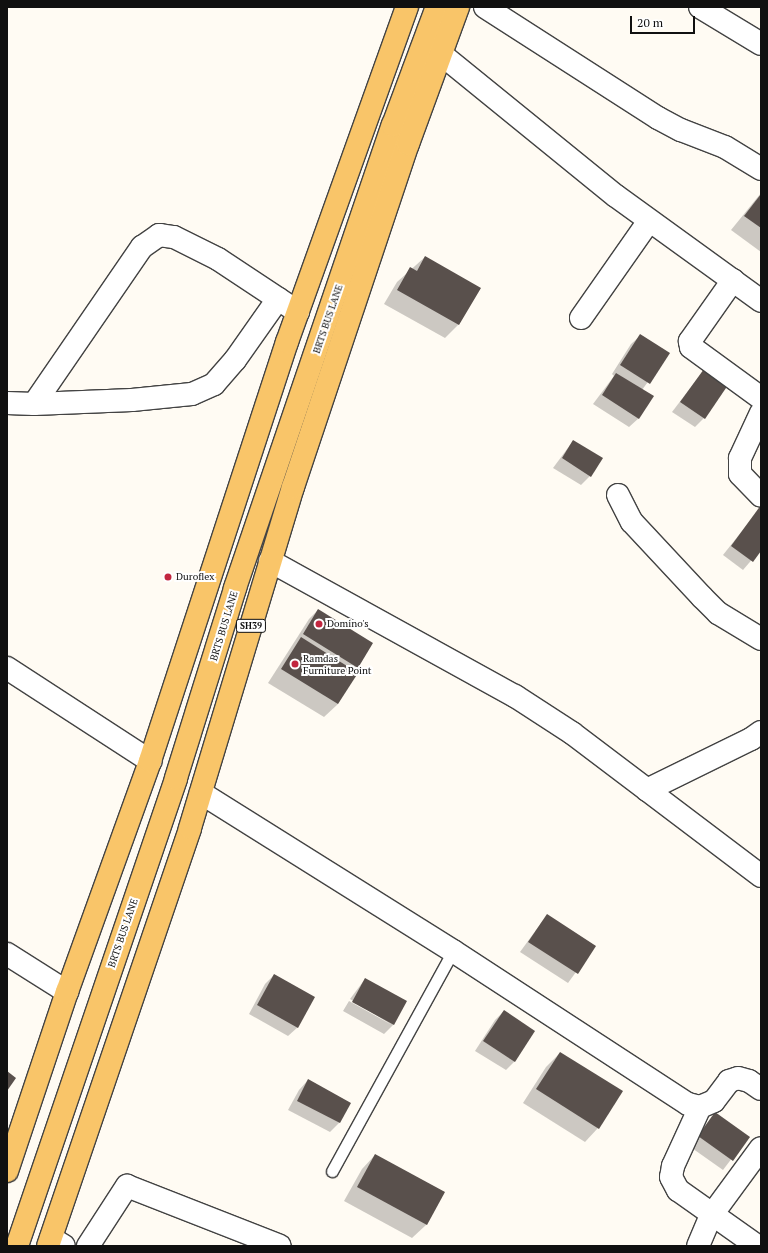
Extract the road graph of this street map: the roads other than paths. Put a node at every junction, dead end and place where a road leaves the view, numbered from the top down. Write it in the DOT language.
graph roads {
  1 [pos="407,7"];
  2 [pos="437,7"];
  3 [pos="458,7"];
  4 [pos="485,7"];
  5 [pos="700,7"];
  6 [pos="761,44"];
  7 [pos="441,54"];
  8 [pos="761,168"];
  9 [pos="649,221"];
  10 [pos="733,280"];
  11 [pos="278,299"];
  12 [pos="761,301"];
  13 [pos="298,312"];
  14 [pos="581,318"];
  15 [pos="761,398"];
  16 [pos="7,403"];
  17 [pos="34,404"];
  18 [pos="761,414"];
  19 [pos="618,495"];
  20 [pos="761,496"];
  21 [pos="270,561"];
  22 [pos="761,639"];
  23 [pos="7,668"];
  24 [pos="761,732"];
  25 [pos="150,761"];
  26 [pos="647,790"];
  27 [pos="201,793"];
  28 [pos="761,876"];
  29 [pos="453,951"];
  30 [pos="7,954"];
  31 [pos="67,992"];
  32 [pos="761,1089"];
  33 [pos="700,1107"];
  34 [pos="761,1148"];
  35 [pos="7,1171"];
  36 [pos="332,1171"];
  37 [pos="711,1216"];
  38 [pos="55,1243"];
  39 [pos="16,1246"];
  40 [pos="88,1246"];
  41 [pos="280,1246"];
  42 [pos="698,1246"];
  43 [pos="758,1246"];
  1 -- 13 [label="main road"];
  2 -- 39 [label="main road, BRTS BUS LANE"];
  3 -- 7 [label="main road, SH39"];
  4 -- 8 [label="street"];
  5 -- 6 [label="street"];
  7 -- 9 [label="street"];
  7 -- 21 [label="main road, SH39"];
  9 -- 10 [label="street"];
  9 -- 14 [label="street"];
  10 -- 12 [label="street"];
  10 -- 15 [label="street"];
  11 -- 13 [label="street"];
  11 -- 17 [label="street"];
  11 -- 17 [label="street"];
  13 -- 25 [label="main road"];
  16 -- 17 [label="street"];
  18 -- 20 [label="street"];
  19 -- 22 [label="street"];
  21 -- 26 [label="street"];
  21 -- 27 [label="main road, SH39"];
  23 -- 25 [label="street"];
  24 -- 26 [label="street"];
  25 -- 31 [label="main road"];
  26 -- 28 [label="street"];
  27 -- 29 [label="street"];
  27 -- 38 [label="main road, SH39"];
  29 -- 33 [label="street"];
  29 -- 36 [label="lane"];
  30 -- 31 [label="street"];
  31 -- 35 [label="main road"];
  32 -- 33 [label="street"];
  33 -- 37 [label="street"];
  34 -- 37 [label="street"];
  37 -- 42 [label="street"];
  37 -- 43 [label="street"];
  40 -- 41 [label="street"];
}
